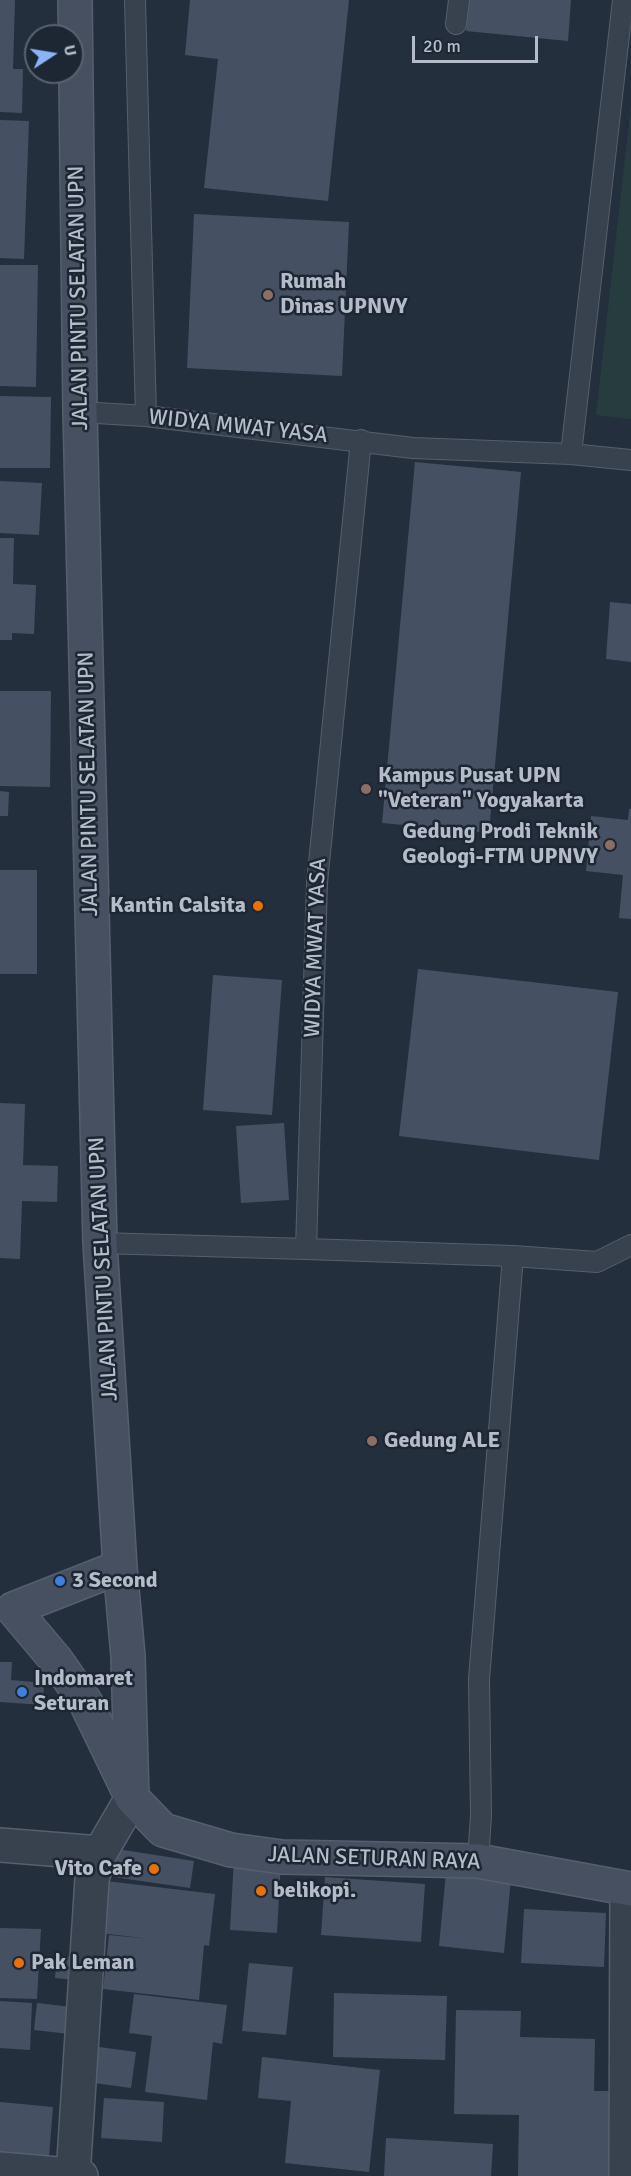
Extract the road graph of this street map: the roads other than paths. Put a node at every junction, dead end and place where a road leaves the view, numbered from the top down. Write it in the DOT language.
graph roads {
  1 [pos="75,0"];
  2 [pos="135,0"];
  3 [pos="459,0"];
  4 [pos="623,0"];
  5 [pos="456,24"];
  6 [pos="80,412"];
  7 [pos="146,416"];
  8 [pos="361,441"];
  9 [pos="571,454"];
  10 [pos="631,460"];
  11 [pos="100,1243"];
  12 [pos="631,1245"];
  13 [pos="306,1250"];
  14 [pos="513,1256"];
  15 [pos="120,1567"];
  16 [pos="6,1608"];
  17 [pos="132,1798"];
  18 [pos="0,1845"];
  19 [pos="100,1853"];
  20 [pos="478,1861"];
  21 [pos="629,1889"];
  22 [pos="0,2169"];
  23 [pos="73,2176"];
  24 [pos="81,2176"];
  25 [pos="627,2176"];
  1 -- 6 [label="street, JALAN PINTU SELATAN UPN"];
  2 -- 7 [label="lane"];
  3 -- 5 [label="lane"];
  4 -- 9 [label="lane"];
  6 -- 7 [label="lane, WIDYA MWAT YASA"];
  6 -- 11 [label="street, JALAN PINTU SELATAN UPN"];
  7 -- 8 [label="lane, WIDYA MWAT YASA"];
  8 -- 9 [label="lane, WIDYA MWAT YASA"];
  8 -- 13 [label="lane, WIDYA MWAT YASA"];
  9 -- 10 [label="lane, WIDYA MWAT YASA"];
  11 -- 13 [label="lane"];
  11 -- 15 [label="street, JALAN PINTU SELATAN UPN"];
  12 -- 14 [label="lane"];
  13 -- 14 [label="lane"];
  14 -- 20 [label="lane"];
  15 -- 16 [label="street, JALAN SETURAN RAYA"];
  15 -- 17 [label="street"];
  16 -- 17 [label="street, JALAN SETURAN RAYA"];
  17 -- 19 [label="street"];
  17 -- 20 [label="street, JALAN SETURAN RAYA"];
  18 -- 19 [label="street"];
  19 -- 23 [label="street"];
  20 -- 21 [label="street, JALAN SETURAN RAYA"];
  21 -- 25 [label="street"];
  22 -- 23 [label="street"];
  23 -- 24 [label="street"];
}
